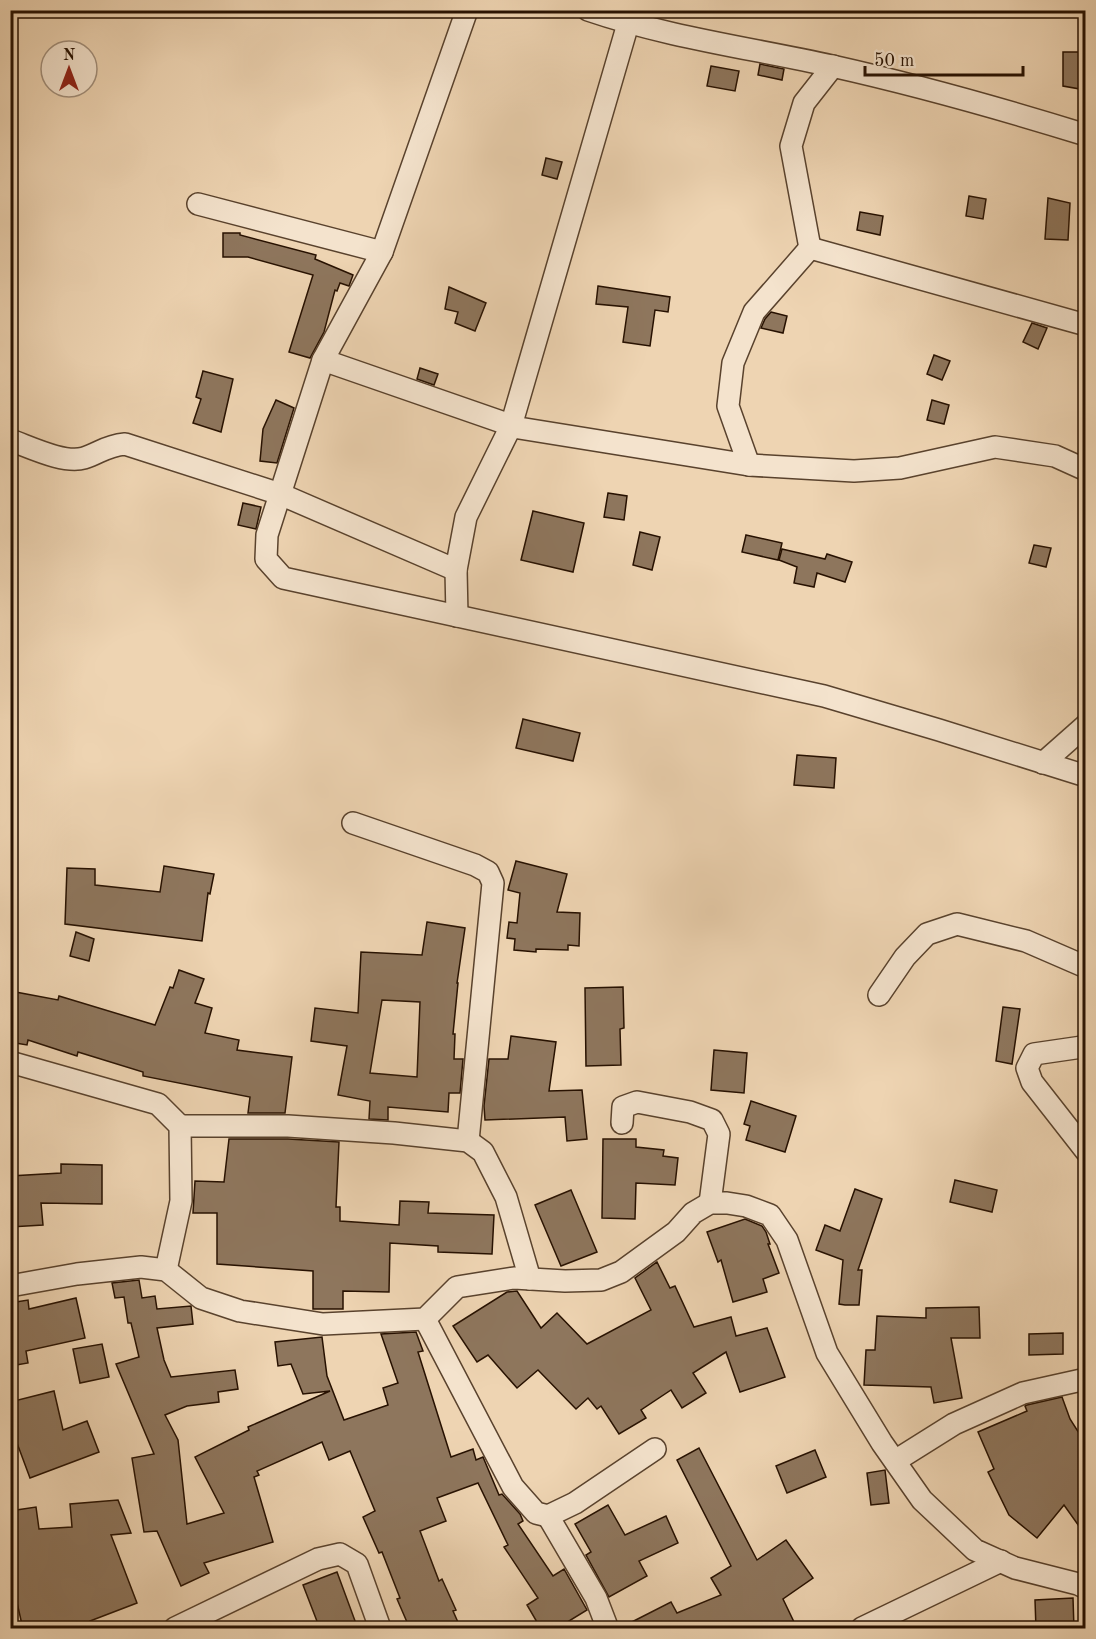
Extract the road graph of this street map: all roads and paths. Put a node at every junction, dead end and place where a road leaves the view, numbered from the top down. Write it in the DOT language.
graph roads {
  1 [pos="467,10"];
  2 [pos="588,10"];
  3 [pos="630,17"];
  4 [pos="832,66"];
  5 [pos="1086,135"];
  6 [pos="198,204"];
  7 [pos="810,248"];
  8 [pos="382,252"];
  9 [pos="1086,325"];
  10 [pos="323,360"];
  11 [pos="511,426"];
  12 [pos="10,440"];
  13 [pos="749,465"];
  14 [pos="1086,470"];
  15 [pos="279,494"];
  16 [pos="456,570"];
  17 [pos="457,616"];
  18 [pos="1086,725"];
  19 [pos="1043,763"];
  20 [pos="1086,776"];
  21 [pos="353,824"];
  22 [pos="1084,968"];
  23 [pos="879,995"];
  24 [pos="1086,1044"];
  25 [pos="10,1062"];
  26 [pos="622,1123"];
  27 [pos="180,1126"];
  28 [pos="468,1141"];
  29 [pos="1086,1151"];
  30 [pos="710,1203"];
  31 [pos="165,1270"];
  32 [pos="530,1279"];
  33 [pos="10,1286"];
  34 [pos="425,1319"];
  35 [pos="1086,1379"];
  36 [pos="655,1449"];
  37 [pos="895,1461"];
  38 [pos="548,1516"];
  39 [pos="1001,1561"];
  40 [pos="1086,1588"];
  41 [pos="175,1629"];
  42 [pos="380,1629"];
  43 [pos="605,1629"];
  44 [pos="862,1629"];
  1 -- 8 [label="street"];
  2 -- 3 [label="street"];
  3 -- 4 [label="street"];
  3 -- 11 [label="street"];
  4 -- 5 [label="street"];
  4 -- 7 [label="street"];
  6 -- 8 [label="street"];
  7 -- 9 [label="street"];
  7 -- 13 [label="street"];
  8 -- 10 [label="street"];
  10 -- 11 [label="street"];
  10 -- 15 [label="street"];
  11 -- 13 [label="street"];
  11 -- 16 [label="street"];
  12 -- 15 [label="street"];
  13 -- 14 [label="street"];
  15 -- 16 [label="street"];
  15 -- 17 [label="street"];
  16 -- 17 [label="street"];
  17 -- 19 [label="street"];
  18 -- 19 [label="street"];
  19 -- 20 [label="street"];
  21 -- 28 [label="street"];
  22 -- 23 [label="street"];
  24 -- 29 [label="street"];
  25 -- 27 [label="street"];
  26 -- 30 [label="street"];
  27 -- 28 [label="street"];
  27 -- 31 [label="street"];
  28 -- 32 [label="street"];
  30 -- 32 [label="street"];
  30 -- 37 [label="street"];
  31 -- 33 [label="street"];
  31 -- 34 [label="street"];
  32 -- 34 [label="street"];
  34 -- 38 [label="street"];
  35 -- 37 [label="street"];
  36 -- 38 [label="street"];
  37 -- 39 [label="street"];
  38 -- 43 [label="street"];
  39 -- 40 [label="street"];
  39 -- 44 [label="street"];
  41 -- 42 [label="street"];
}
